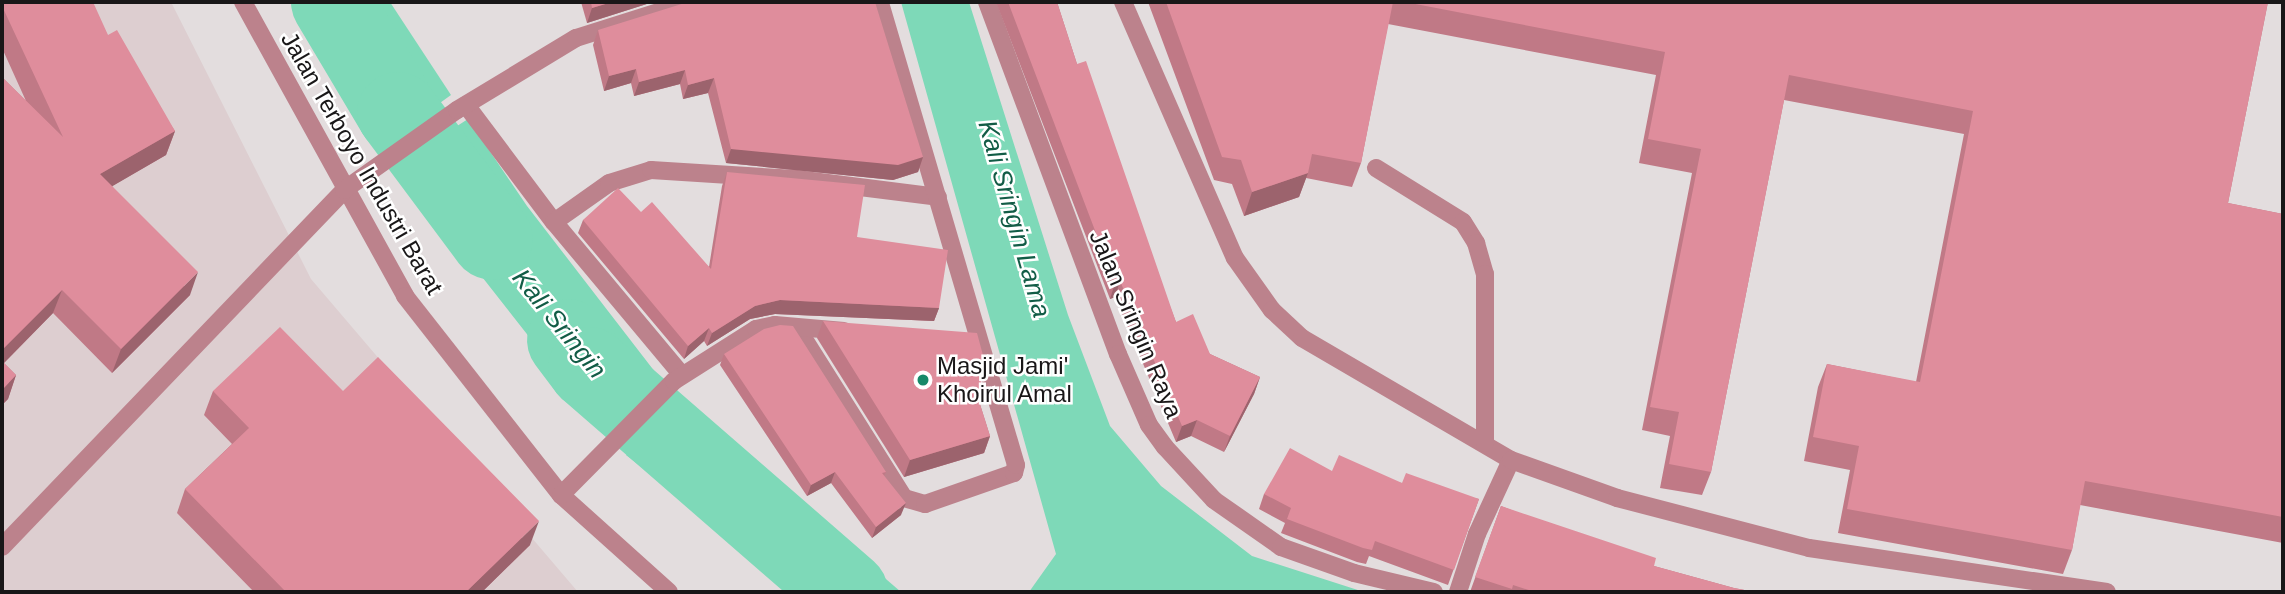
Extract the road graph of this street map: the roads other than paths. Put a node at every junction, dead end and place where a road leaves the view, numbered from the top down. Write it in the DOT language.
graph roads {
  1 [pos="243,2"];
  2 [pos="690,2"];
  3 [pos="880,2"];
  4 [pos="987,2"];
  5 [pos="1123,2"];
  6 [pos="462,108"];
  7 [pos="1376,167"];
  8 [pos="344,190"];
  9 [pos="938,198"];
  10 [pos="554,222"];
  11 [pos="797,328"];
  12 [pos="864,332"];
  13 [pos="954,333"];
  14 [pos="979,335"];
  15 [pos="678,378"];
  16 [pos="1485,443"];
  17 [pos="1511,460"];
  18 [pos="561,495"];
  19 [pos="2,547"];
  20 [pos="670,592"];
  21 [pos="1434,592"];
  22 [pos="1458,592"];
  23 [pos="2107,592"];
  1 -- 8 [label="street, Jalan Terboyo Industri Barat"];
  2 -- 6 [label="street"];
  3 -- 9 [label="street"];
  4 -- 21 [label="street, Jalan Sringin Raya"];
  5 -- 16 [label="street"];
  6 -- 8 [label="street"];
  6 -- 10 [label="street"];
  7 -- 16 [label="street"];
  8 -- 18 [label="street, Jalan Terboyo Industri Barat"];
  8 -- 19 [label="street"];
  9 -- 10 [label="street"];
  9 -- 14 [label="street"];
  10 -- 15 [label="street"];
  11 -- 12 [label="street"];
  11 -- 14 [label="street"];
  11 -- 15 [label="street"];
  13 -- 14 [label="street"];
  15 -- 18 [label="street"];
  16 -- 17 [label="street"];
  17 -- 22 [label="street"];
  17 -- 23 [label="street"];
  18 -- 20 [label="street, Jalan Terboyo Industri Barat"];
}
